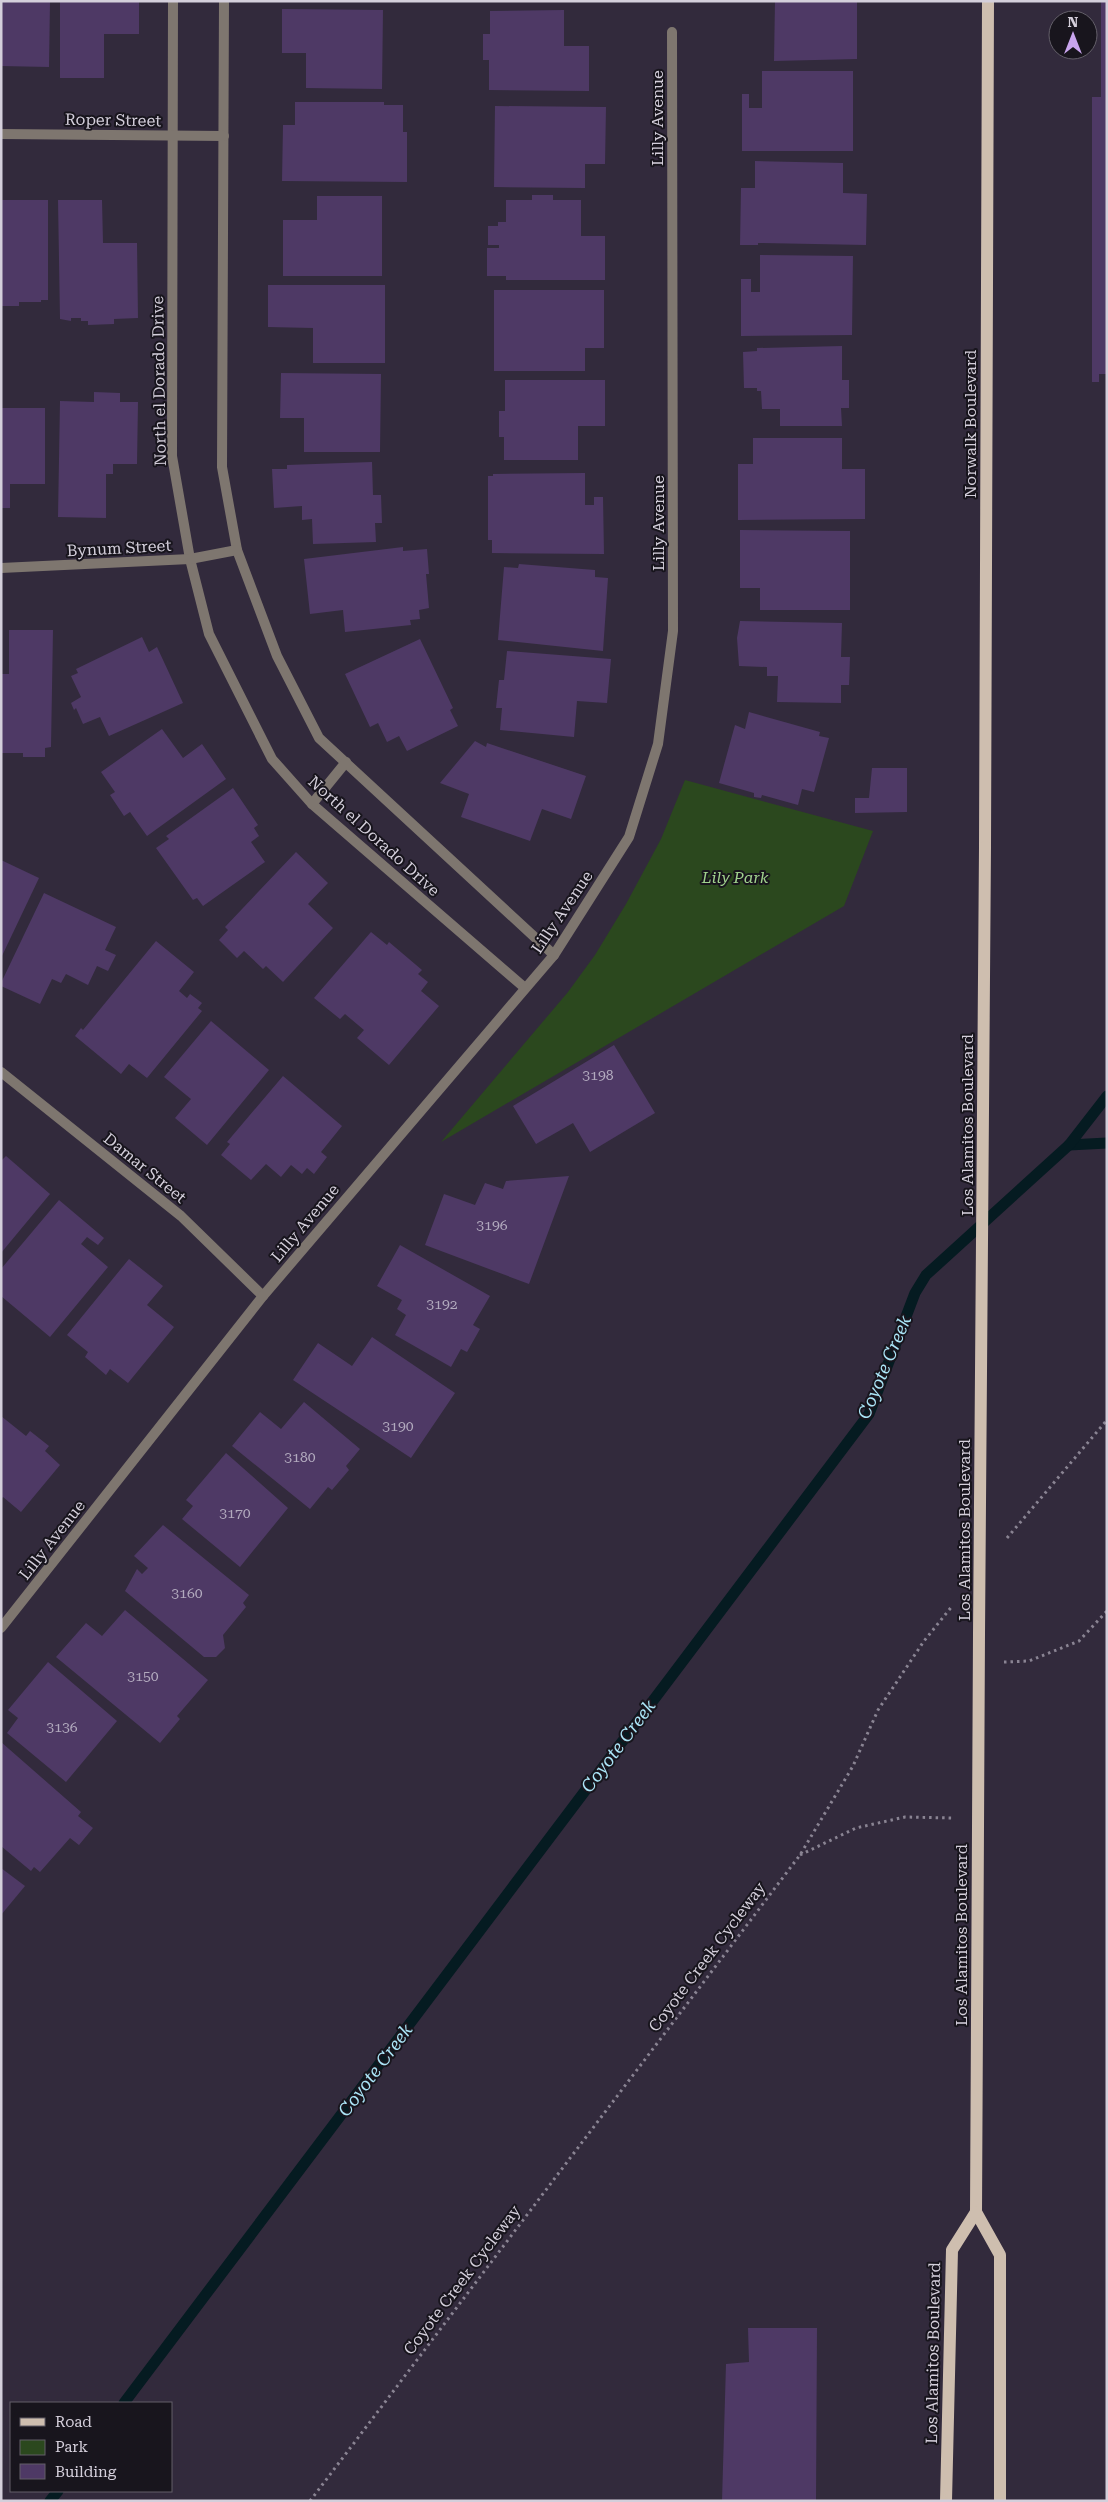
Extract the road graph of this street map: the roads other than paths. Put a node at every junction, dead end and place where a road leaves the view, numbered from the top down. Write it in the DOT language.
graph roads {
  1 [pos="173,1"];
  2 [pos="224,1"];
  3 [pos="988,1"];
  4 [pos="672,32"];
  5 [pos="1,134"];
  6 [pos="172,136"];
  7 [pos="224,136"];
  8 [pos="237,550"];
  9 [pos="190,559"];
  10 [pos="1,568"];
  11 [pos="346,762"];
  12 [pos="312,804"];
  13 [pos="985,847"];
  14 [pos="554,955"];
  15 [pos="525,988"];
  16 [pos="1,1072"];
  17 [pos="263,1296"];
  18 [pos="1,1628"];
  19 [pos="976,2212"];
  20 [pos="946,2501"];
  21 [pos="1000,2501"];
  1 -- 6 [label="street, North el Dorado Drive"];
  2 -- 7 [label="street"];
  3 -- 13 [label="main road, Norwalk Boulevard"];
  4 -- 14 [label="street, Lilly Avenue"];
  5 -- 6 [label="street, Roper Street"];
  6 -- 7 [label="street, Roper Street"];
  6 -- 9 [label="street, North el Dorado Drive"];
  7 -- 8 [label="street"];
  8 -- 9 [label="street, Bynum Street"];
  8 -- 11 [label="street"];
  9 -- 10 [label="street, Bynum Street"];
  9 -- 12 [label="street, North el Dorado Drive"];
  11 -- 12 [label="street"];
  11 -- 14 [label="street"];
  12 -- 15 [label="street, North el Dorado Drive"];
  13 -- 19 [label="main road, Los Alamitos Boulevard, bridge"];
  14 -- 15 [label="street, Lilly Avenue"];
  15 -- 17 [label="street, Lilly Avenue"];
  16 -- 17 [label="street, Damar Street"];
  17 -- 18 [label="street, Lilly Avenue"];
  19 -- 20 [label="main road, Los Alamitos Boulevard"];
  19 -- 21 [label="main road, Los Alamitos Boulevard"];
}
